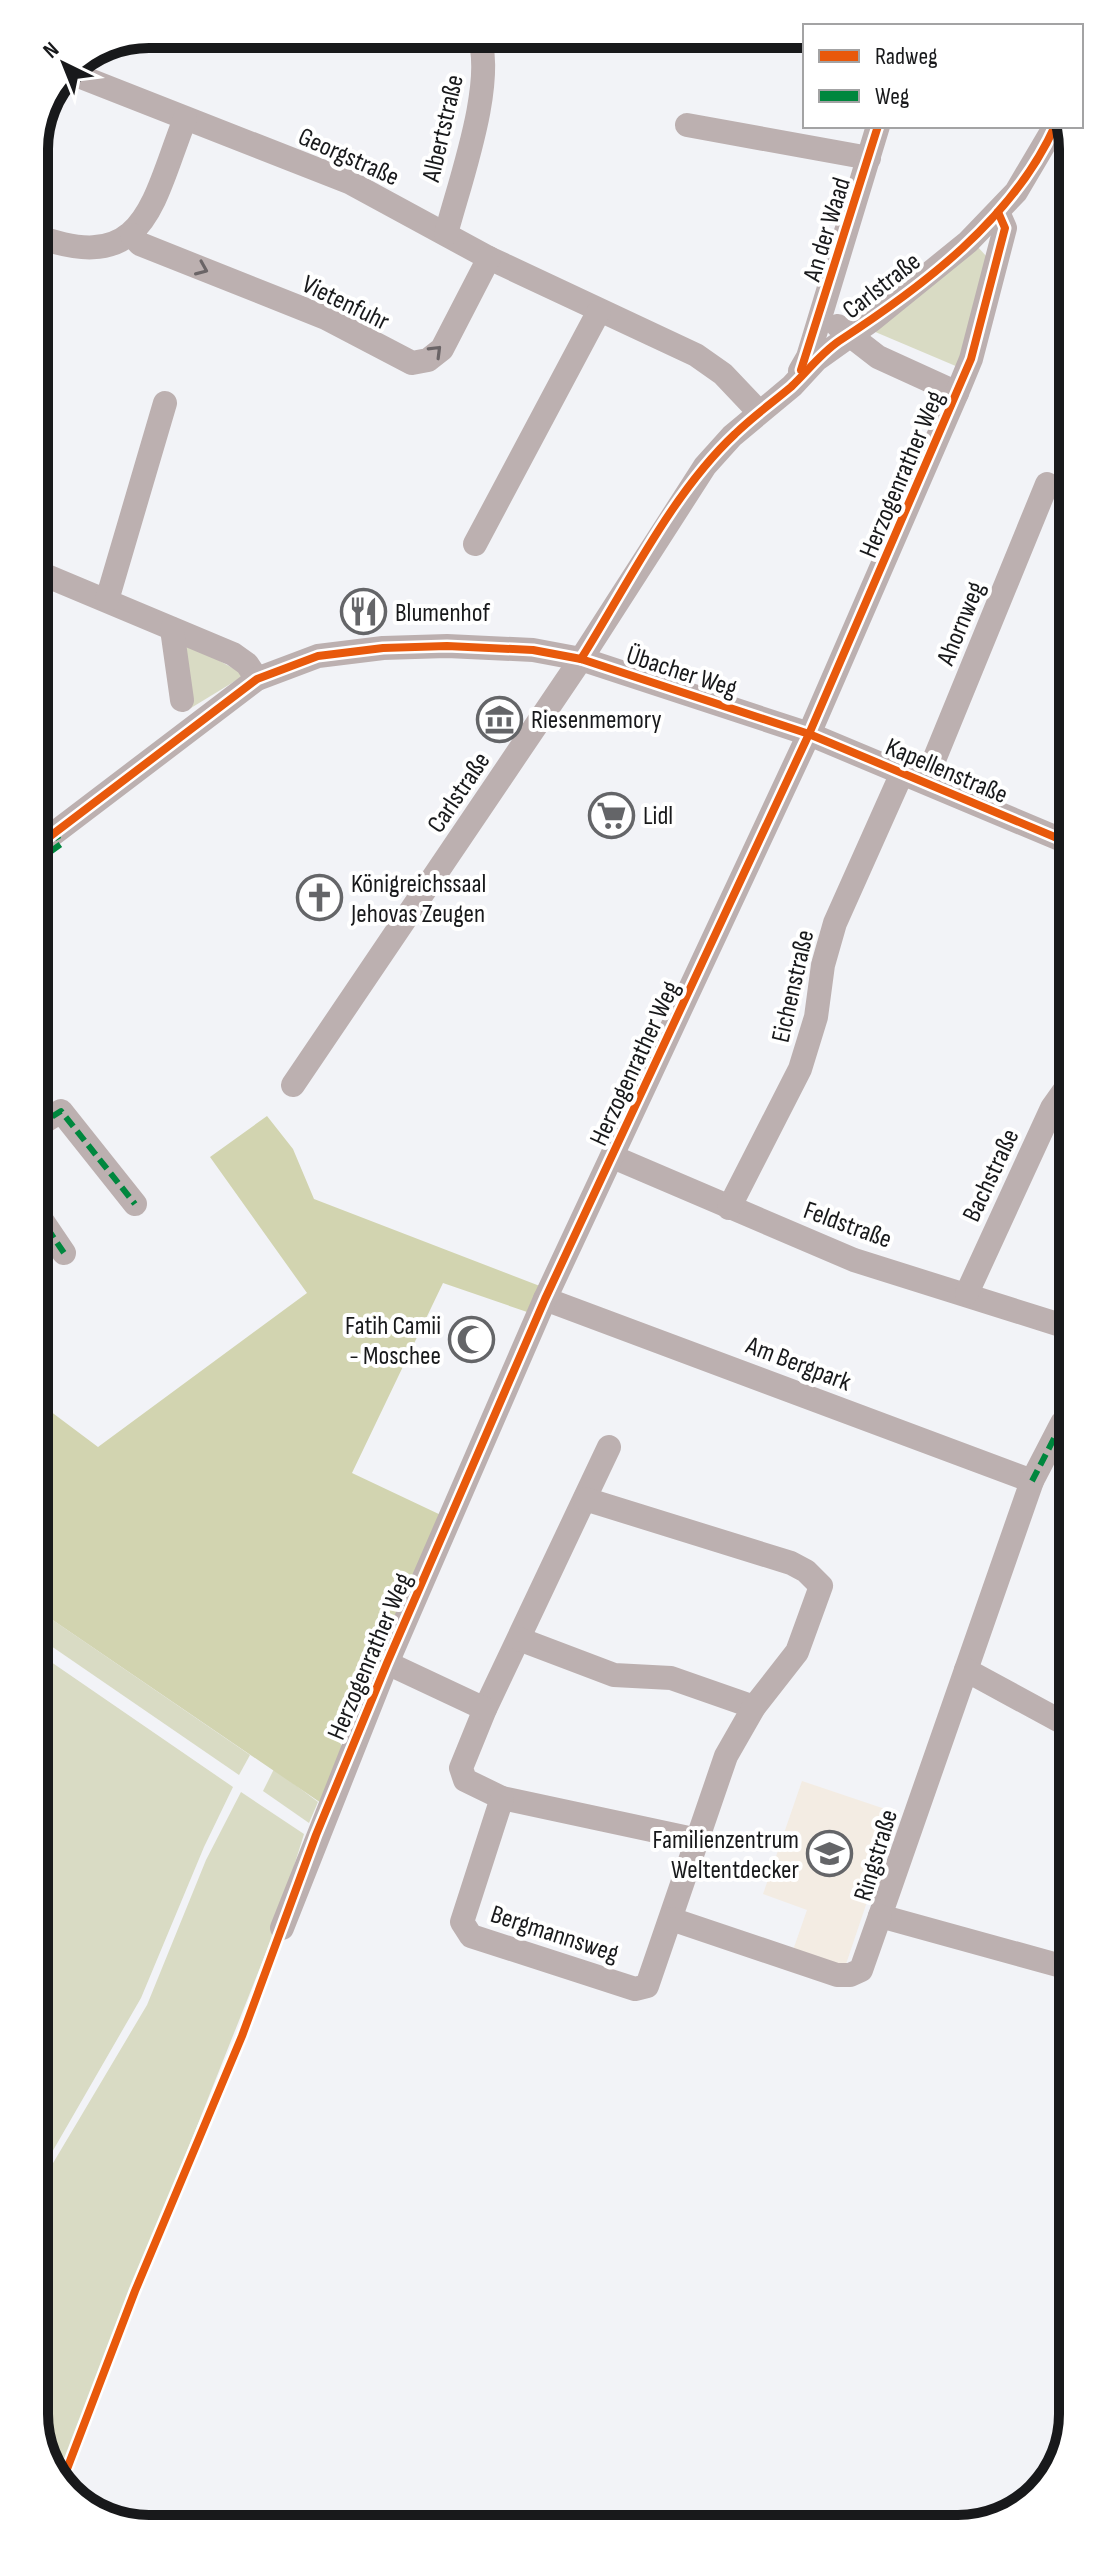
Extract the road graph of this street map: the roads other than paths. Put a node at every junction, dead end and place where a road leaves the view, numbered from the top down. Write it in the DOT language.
graph roads {
  1 [pos="481,48"];
  2 [pos="104,86"];
  3 [pos="185,119"];
  4 [pos="687,125"];
  5 [pos="877,128"];
  6 [pos="1054,128"];
  7 [pos="869,158"];
  8 [pos="998,212"];
  9 [pos="446,234"];
  10 [pos="132,235"];
  11 [pos="48,240"];
  12 [pos="489,258"];
  13 [pos="831,280"];
  14 [pos="599,311"];
  15 [pos="859,343"];
  16 [pos="792,386"];
  17 [pos="957,393"];
  18 [pos="165,403"];
  19 [pos="759,412"];
  20 [pos="1047,484"];
  21 [pos="475,544"];
  22 [pos="48,576"];
  23 [pos="107,600"];
  24 [pos="172,629"];
  25 [pos="581,659"];
  26 [pos="257,679"];
  27 [pos="182,700"];
  28 [pos="809,734"];
  29 [pos="914,778"];
  30 [pos="48,838"];
  31 [pos="1059,839"];
  32 [pos="293,1085"];
  33 [pos="1059,1098"];
  34 [pos="48,1119"];
  35 [pos="613,1157"];
  36 [pos="135,1204"];
  37 [pos="729,1208"];
  38 [pos="48,1229"];
  39 [pos="64,1253"];
  40 [pos="967,1293"];
  41 [pos="545,1299"];
  42 [pos="1059,1324"];
  43 [pos="1059,1429"];
  44 [pos="609,1447"];
  45 [pos="1032,1481"];
  46 [pos="585,1499"];
  47 [pos="519,1639"];
  48 [pos="387,1663"];
  49 [pos="966,1670"];
  50 [pos="754,1707"];
  51 [pos="485,1709"];
  52 [pos="1059,1720"];
  53 [pos="502,1798"];
  54 [pos="698,1840"];
  55 [pos="880,1916"];
  56 [pos="671,1919"];
  57 [pos="282,1928"];
  58 [pos="1059,1965"];
  1 -- 9 [label="street, Albertstraße"];
  2 -- 3 [label="street, Georgstraße"];
  3 -- 9 [label="street, Georgstraße"];
  3 -- 10 [label="street"];
  4 -- 7 [label="street, An der Waad"];
  5 -- 7 [label="street, An der Waad"];
  6 -- 8 [label="street, Carlstraße"];
  7 -- 13 [label="street, An der Waad"];
  8 -- 15 [label="street, Carlstraße"];
  8 -- 17 [label="street, Herzogenrather Weg"];
  9 -- 12 [label="street, Georgstraße"];
  10 -- 11 [label="street"];
  10 -- 12 [label="street, Vietenfuhr, one-way"];
  12 -- 14 [label="street, Georgstraße"];
  13 -- 15 [label="street, An der Waad"];
  13 -- 16 [label="street, An der Waad"];
  14 -- 19 [label="street, Georgstraße"];
  14 -- 21 [label="street"];
  15 -- 16 [label="street, Carlstraße"];
  15 -- 17 [label="street, Carlstraße"];
  16 -- 19 [label="street, Carlstraße"];
  17 -- 28 [label="street, Herzogenrather Weg"];
  18 -- 23 [label="street"];
  19 -- 25 [label="street, Carlstraße"];
  20 -- 29 [label="street, Ahornweg"];
  22 -- 23 [label="street"];
  23 -- 24 [label="street"];
  24 -- 26 [label="street"];
  24 -- 27 [label="street"];
  25 -- 26 [label="street, Übacher Weg"];
  25 -- 28 [label="street, Übacher Weg"];
  25 -- 32 [label="street, Carlstraße"];
  26 -- 30 [label="street, Übacher Weg"];
  28 -- 29 [label="street, Kapellenstraße"];
  28 -- 35 [label="street, Herzogenrather Weg"];
  29 -- 31 [label="street, Kapellenstraße"];
  29 -- 37 [label="street, Eichenstraße"];
  33 -- 40 [label="street, Bachstraße"];
  34 -- 36 [label="street"];
  35 -- 37 [label="street, Feldstraße"];
  35 -- 41 [label="street, Herzogenrather Weg"];
  37 -- 40 [label="street, Feldstraße"];
  38 -- 39 [label="street"];
  40 -- 42 [label="street, Feldstraße"];
  41 -- 45 [label="street, Am Bergpark"];
  41 -- 48 [label="street, Herzogenrather Weg"];
  43 -- 45 [label="street, Ringstraße"];
  44 -- 46 [label="street"];
  45 -- 49 [label="street, Ringstraße"];
  46 -- 47 [label="street"];
  46 -- 50 [label="street, Bergmannsweg"];
  47 -- 50 [label="street"];
  47 -- 51 [label="street"];
  48 -- 51 [label="street"];
  48 -- 57 [label="street, Herzogenrather Weg"];
  49 -- 52 [label="street"];
  49 -- 55 [label="street, Ringstraße"];
  50 -- 54 [label="street, Bergmannsweg"];
  51 -- 53 [label="street"];
  53 -- 54 [label="street"];
  53 -- 56 [label="street, Bergmannsweg"];
  54 -- 56 [label="street, Bergmannsweg"];
  55 -- 56 [label="street"];
  55 -- 58 [label="street, Ringstraße"];
}
